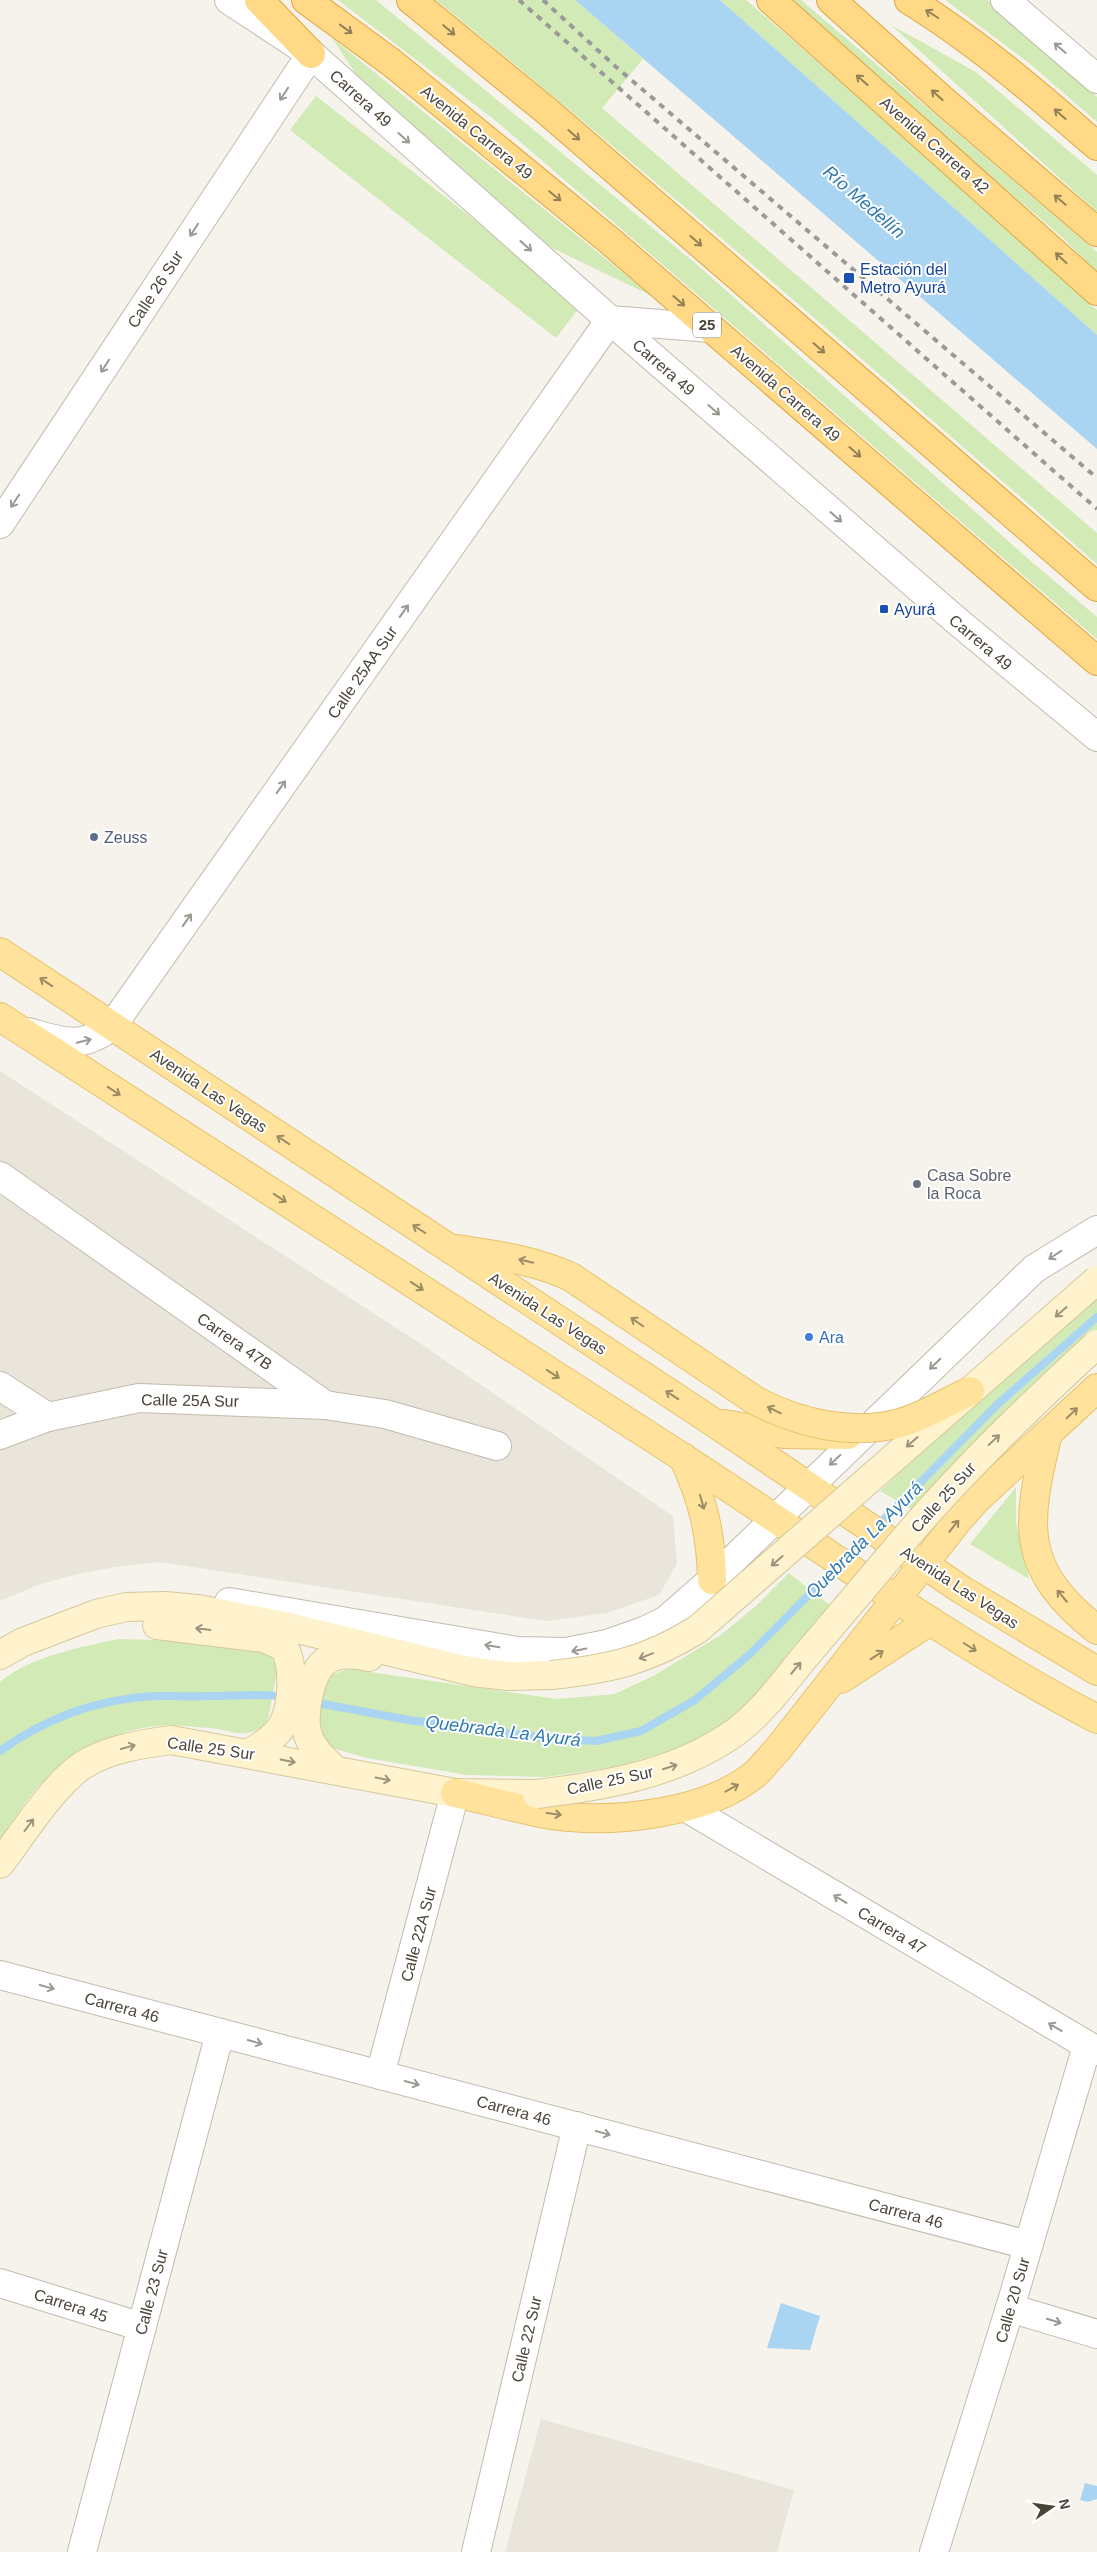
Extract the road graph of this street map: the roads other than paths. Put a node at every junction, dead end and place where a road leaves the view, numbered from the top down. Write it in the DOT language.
graph roads {
  1 [pos="229,0"];
  2 [pos="259,0"];
  3 [pos="306,0"];
  4 [pos="411,0"];
  5 [pos="771,0"];
  6 [pos="831,0"];
  7 [pos="909,0"];
  8 [pos="1006,0"];
  9 [pos="311,54"];
  10 [pos="1097,80"];
  11 [pos="1097,146"];
  12 [pos="1097,232"];
  13 [pos="1097,291"];
  14 [pos="610,320"];
  15 [pos="711,328"];
  16 [pos="0,524"];
  17 [pos="1097,588"];
  18 [pos="1097,661"];
  19 [pos="1097,738"];
  20 [pos="0,952"];
  21 [pos="10,1023"];
  22 [pos="112,1026"];
  23 [pos="0,1176"];
  24 [pos="1097,1230"];
  25 [pos="451,1249"];
  26 [pos="1097,1280"];
  27 [pos="1097,1344"];
  28 [pos="0,1386"];
  29 [pos="1097,1388"];
  30 [pos="970,1392"];
  31 [pos="325,1405"];
  32 [pos="48,1417"];
  33 [pos="713,1422"];
  34 [pos="862,1434"];
  35 [pos="0,1435"];
  36 [pos="1046,1437"];
  37 [pos="497,1446"];
  38 [pos="683,1457"];
  39 [pos="808,1486"];
  40 [pos="775,1518"];
  41 [pos="923,1564"];
  42 [pos="712,1580"];
  43 [pos="896,1598"];
  44 [pos="126,1607"];
  45 [pos="930,1620"];
  46 [pos="1097,1630"];
  47 [pos="0,1656"];
  48 [pos="1097,1670"];
  49 [pos="551,1675"];
  50 [pos="301,1681"];
  51 [pos="822,1691"];
  52 [pos="296,1716"];
  53 [pos="1097,1719"];
  54 [pos="248,1753"];
  55 [pos="336,1770"];
  56 [pos="455,1793"];
  57 [pos="687,1808"];
  58 [pos="0,1864"];
  59 [pos="0,1975"];
  60 [pos="220,2032"];
  61 [pos="1092,2049"];
  62 [pos="380,2075"];
  63 [pos="577,2126"];
  64 [pos="1028,2245"];
  65 [pos="0,2283"];
  66 [pos="1010,2308"];
  67 [pos="142,2328"];
  68 [pos="1097,2334"];
  69 [pos="82,2552"];
  70 [pos="476,2552"];
  71 [pos="934,2552"];
  1 -- 9 [label="street, Carrera 49"];
  2 -- 9 [label="highway"];
  3 -- 15 [label="highway, Avenida Carrera 49 / 25, one-way"];
  4 -- 17 [label="highway, one-way"];
  13 -- 5 [label="highway, Avenida Carrera 42, one-way"];
  12 -- 6 [label="highway, one-way"];
  11 -- 7 [label="highway, one-way"];
  10 -- 8 [label="street, one-way"];
  9 -- 14 [label="street, Carrera 49, one-way"];
  9 -- 16 [label="street, Calle 26 Sur, one-way"];
  14 -- 15 [label="street"];
  14 -- 19 [label="street, Carrera 49, one-way"];
  22 -- 14 [label="street, Calle 25AA Sur, one-way"];
  15 -- 18 [label="highway, Avenida Carrera 49 / 25, one-way"];
  22 -- 20 [label="main road, Avenida Las Vegas, one-way"];
  21 -- 22 [label="street, Calle 25AA Sur, one-way"];
  21 -- 38 [label="main road, one-way"];
  25 -- 22 [label="main road, Avenida Las Vegas, one-way"];
  23 -- 31 [label="street, Carrera 47B"];
  24 -- 34 [label="street, one-way"];
  30 -- 25 [label="main road, one-way, bridge"];
  33 -- 25 [label="main road, Avenida Las Vegas, one-way"];
  26 -- 30 [label="main road, one-way, bridge"];
  56 -- 27 [label="main road, Calle 25 Sur, one-way, bridge"];
  28 -- 32 [label="street"];
  36 -- 29 [label="main road, one-way"];
  30 -- 49 [label="main road, one-way, bridge"];
  31 -- 32 [label="street, Calle 25A Sur"];
  31 -- 37 [label="street, Carrera 47B"];
  32 -- 35 [label="street, Calle 25A Sur"];
  33 -- 34 [label="main road"];
  33 -- 39 [label="main road, Avenida Las Vegas"];
  34 -- 39 [label="street, one-way"];
  41 -- 36 [label="main road, one-way"];
  46 -- 36 [label="main road, one-way"];
  38 -- 40 [label="main road"];
  38 -- 42 [label="main road, one-way"];
  39 -- 40 [label="street"];
  39 -- 41 [label="main road, Avenida Las Vegas"];
  40 -- 42 [label="street"];
  40 -- 43 [label="main road"];
  41 -- 43 [label="main road"];
  41 -- 48 [label="main road, Avenida Las Vegas"];
  42 -- 44 [label="street, one-way"];
  43 -- 45 [label="main road"];
  43 -- 51 [label="main road"];
  44 -- 47 [label="main road"];
  44 -- 49 [label="main road"];
  51 -- 45 [label="main road, one-way"];
  45 -- 53 [label="main road, one-way"];
  50 -- 47 [label="main road, one-way"];
  49 -- 50 [label="main road"];
  50 -- 52 [label="main road"];
  57 -- 51 [label="main road, one-way"];
  52 -- 54 [label="main road"];
  52 -- 55 [label="main road"];
  54 -- 55 [label="main road, Calle 25 Sur, one-way"];
  58 -- 54 [label="main road, Calle 25 Sur, one-way"];
  55 -- 56 [label="main road, Calle 25 Sur, one-way"];
  56 -- 57 [label="main road, one-way"];
  56 -- 62 [label="street, Calle 22A Sur"];
  61 -- 57 [label="street, Carrera 47, one-way"];
  59 -- 60 [label="street, Carrera 46, one-way"];
  60 -- 62 [label="street, Carrera 46, one-way"];
  60 -- 67 [label="street, Calle 23 Sur"];
  61 -- 64 [label="street, Calle 20 Sur"];
  62 -- 63 [label="street, Carrera 46, one-way"];
  63 -- 64 [label="street, Carrera 46, one-way"];
  63 -- 70 [label="street, Calle 22 Sur"];
  64 -- 66 [label="street, Calle 20 Sur"];
  65 -- 67 [label="street, Carrera 45"];
  66 -- 68 [label="street, one-way"];
  66 -- 71 [label="street, Calle 20 Sur"];
  67 -- 69 [label="street, Calle 23 Sur"];
}
